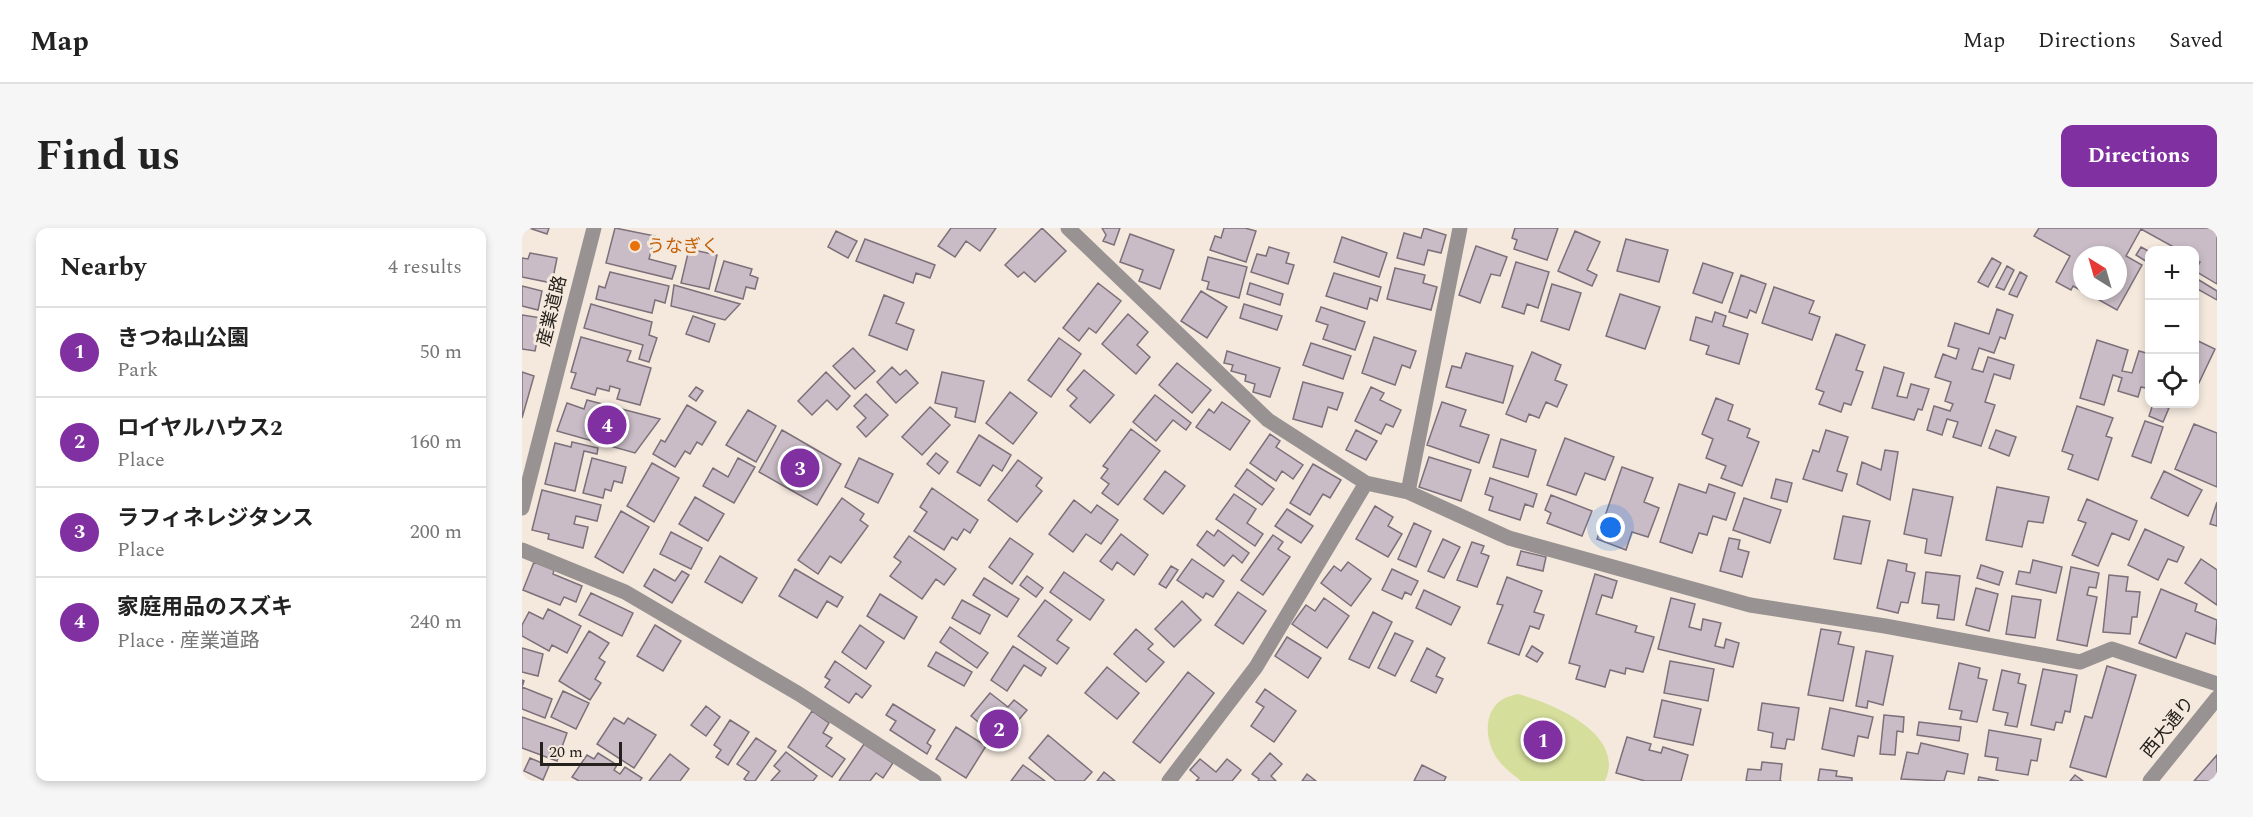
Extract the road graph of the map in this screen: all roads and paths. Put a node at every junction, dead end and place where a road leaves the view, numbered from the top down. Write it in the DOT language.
graph roads {
  1 [pos="594,228"];
  2 [pos="1068,228"];
  3 [pos="1460,228"];
  4 [pos="1366,483"];
  5 [pos="1408,492"];
  6 [pos="522,508"];
  7 [pos="522,550"];
  8 [pos="2217,684"];
  9 [pos="2217,698"];
  10 [pos="934,781"];
  11 [pos="1170,781"];
  12 [pos="2150,781"];
  1 -- 6 [label="street, 産業道路"];
  2 -- 4 [label="street"];
  3 -- 5 [label="street"];
  4 -- 5 [label="street"];
  4 -- 11 [label="street"];
  5 -- 8 [label="street"];
  7 -- 10 [label="street"];
  9 -- 12 [label="street, 西大通り"];
}
